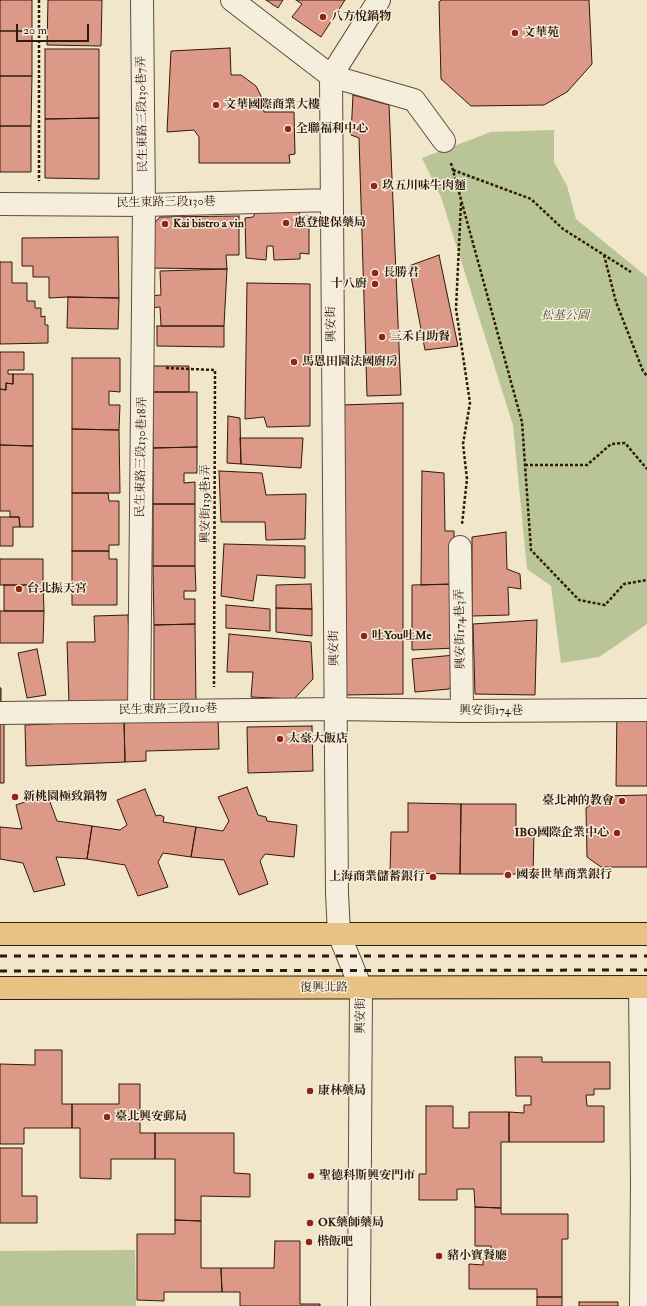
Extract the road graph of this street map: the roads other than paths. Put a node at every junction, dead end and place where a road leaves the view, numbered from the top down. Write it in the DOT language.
graph roads {
  1 [pos="142,0"];
  2 [pos="232,0"];
  3 [pos="379,0"];
  4 [pos="331,76"];
  5 [pos="444,141"];
  6 [pos="331,200"];
  7 [pos="0,204"];
  8 [pos="144,205"];
  9 [pos="460,547"];
  10 [pos="336,709"];
  11 [pos="139,710"];
  12 [pos="647,710"];
  13 [pos="462,711"];
  14 [pos="0,713"];
  15 [pos="0,934"];
  16 [pos="339,934"];
  17 [pos="647,934"];
  18 [pos="643,987"];
  19 [pos="0,988"];
  20 [pos="361,988"];
  21 [pos="644,1182"];
  22 [pos="359,1306"];
  23 [pos="641,1306"];
  1 -- 8 [label="street, 民生東路三段130巷7弄"];
  2 -- 4 [label="street"];
  3 -- 4 [label="street"];
  4 -- 5 [label="street"];
  4 -- 6 [label="street, 興安街"];
  6 -- 8 [label="street, 民生東路三段130巷"];
  6 -- 10 [label="street, 興安街"];
  7 -- 8 [label="street, 民生東路三段130巷"];
  8 -- 11 [label="street, 民生東路三段130巷18弄"];
  9 -- 13 [label="street, 興安街174巷3弄"];
  10 -- 11 [label="street, 民生東路三段110巷"];
  10 -- 13 [label="street, 興安街174巷"];
  10 -- 16 [label="street, 興安街"];
  11 -- 14 [label="street, 民生東路三段110巷"];
  12 -- 13 [label="street, 興安街174巷"];
  15 -- 16 [label="main road"];
  16 -- 17 [label="main road"];
  16 -- 20 [label="street, 興安街"];
  18 -- 20 [label="main road, 復興北路"];
  18 -- 21 [label="street"];
  19 -- 20 [label="main road, 復興北路"];
  20 -- 22 [label="street, 興安街"];
  21 -- 23 [label="street"];
}
